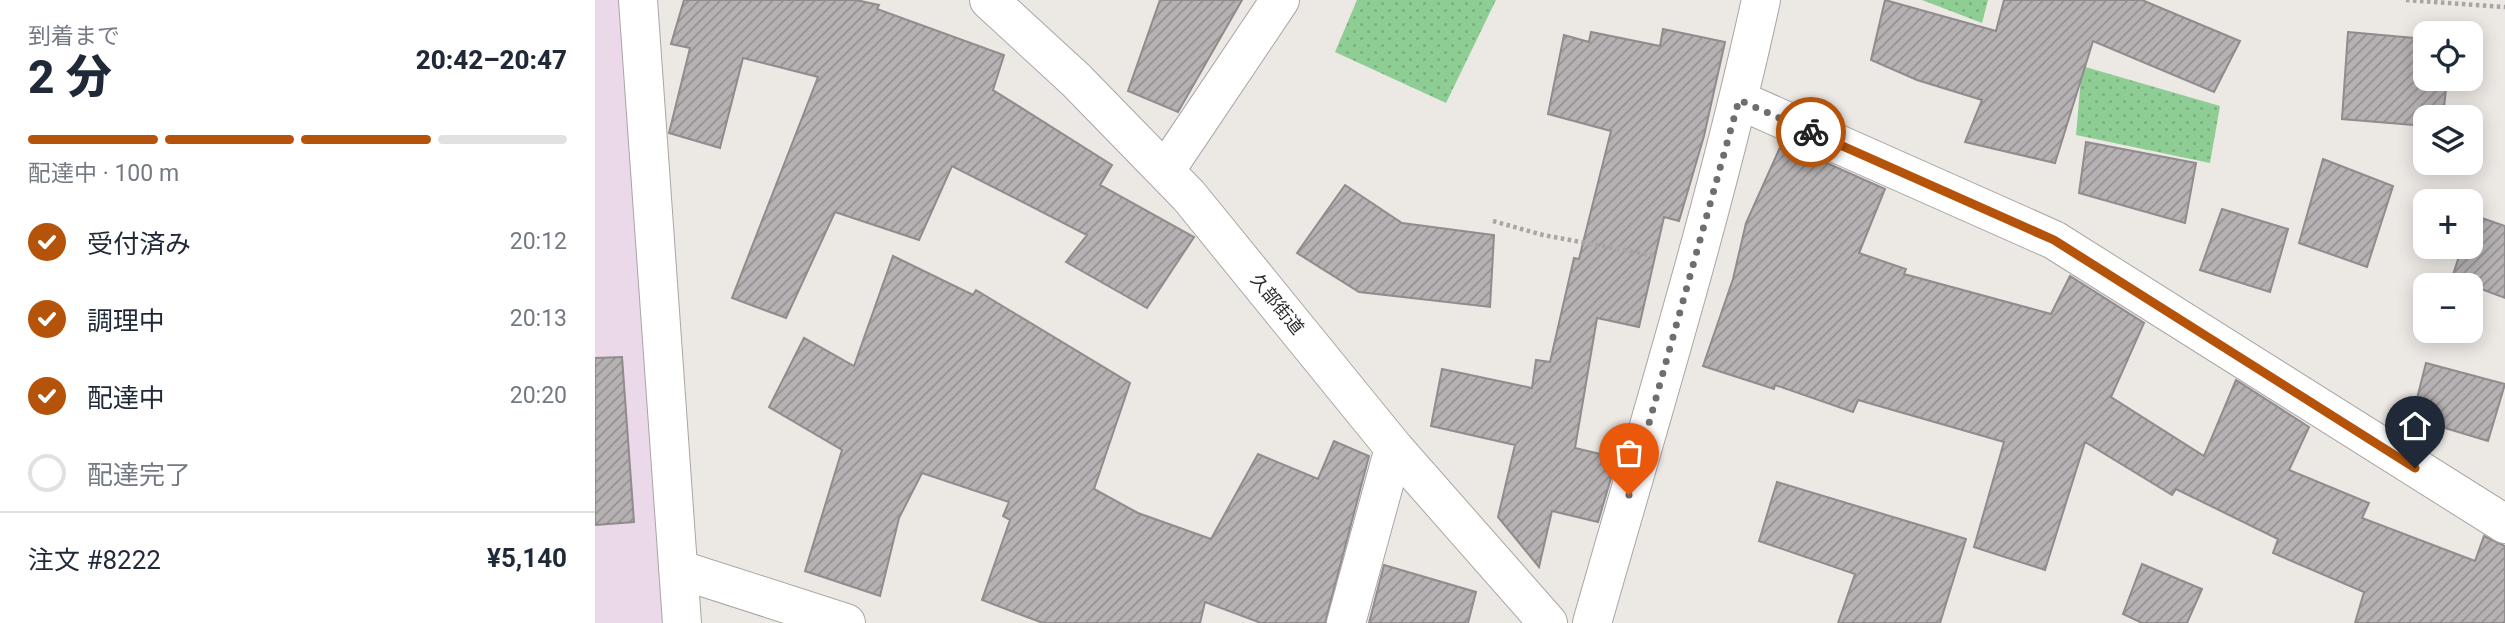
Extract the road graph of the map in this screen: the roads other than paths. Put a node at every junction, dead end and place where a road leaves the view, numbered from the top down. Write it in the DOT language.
graph roads {
  1 [pos="638,0"];
  2 [pos="989,0"];
  3 [pos="1280,0"];
  4 [pos="1761,0"];
  5 [pos="1739,100"];
  6 [pos="1165,171"];
  7 [pos="1394,448"];
  8 [pos="2505,524"];
  9 [pos="678,569"];
  10 [pos="682,623"];
  11 [pos="846,623"];
  12 [pos="1346,623"];
  13 [pos="1548,623"];
  14 [pos="1593,623"];
  1 -- 9 [label="street"];
  2 -- 6 [label="street, 久部街道"];
  3 -- 6 [label="street"];
  4 -- 5 [label="street"];
  5 -- 8 [label="street"];
  5 -- 14 [label="street"];
  6 -- 7 [label="street, 久部街道"];
  7 -- 12 [label="street"];
  7 -- 13 [label="street, 久部街道"];
  9 -- 10 [label="street"];
  9 -- 11 [label="street"];
}
